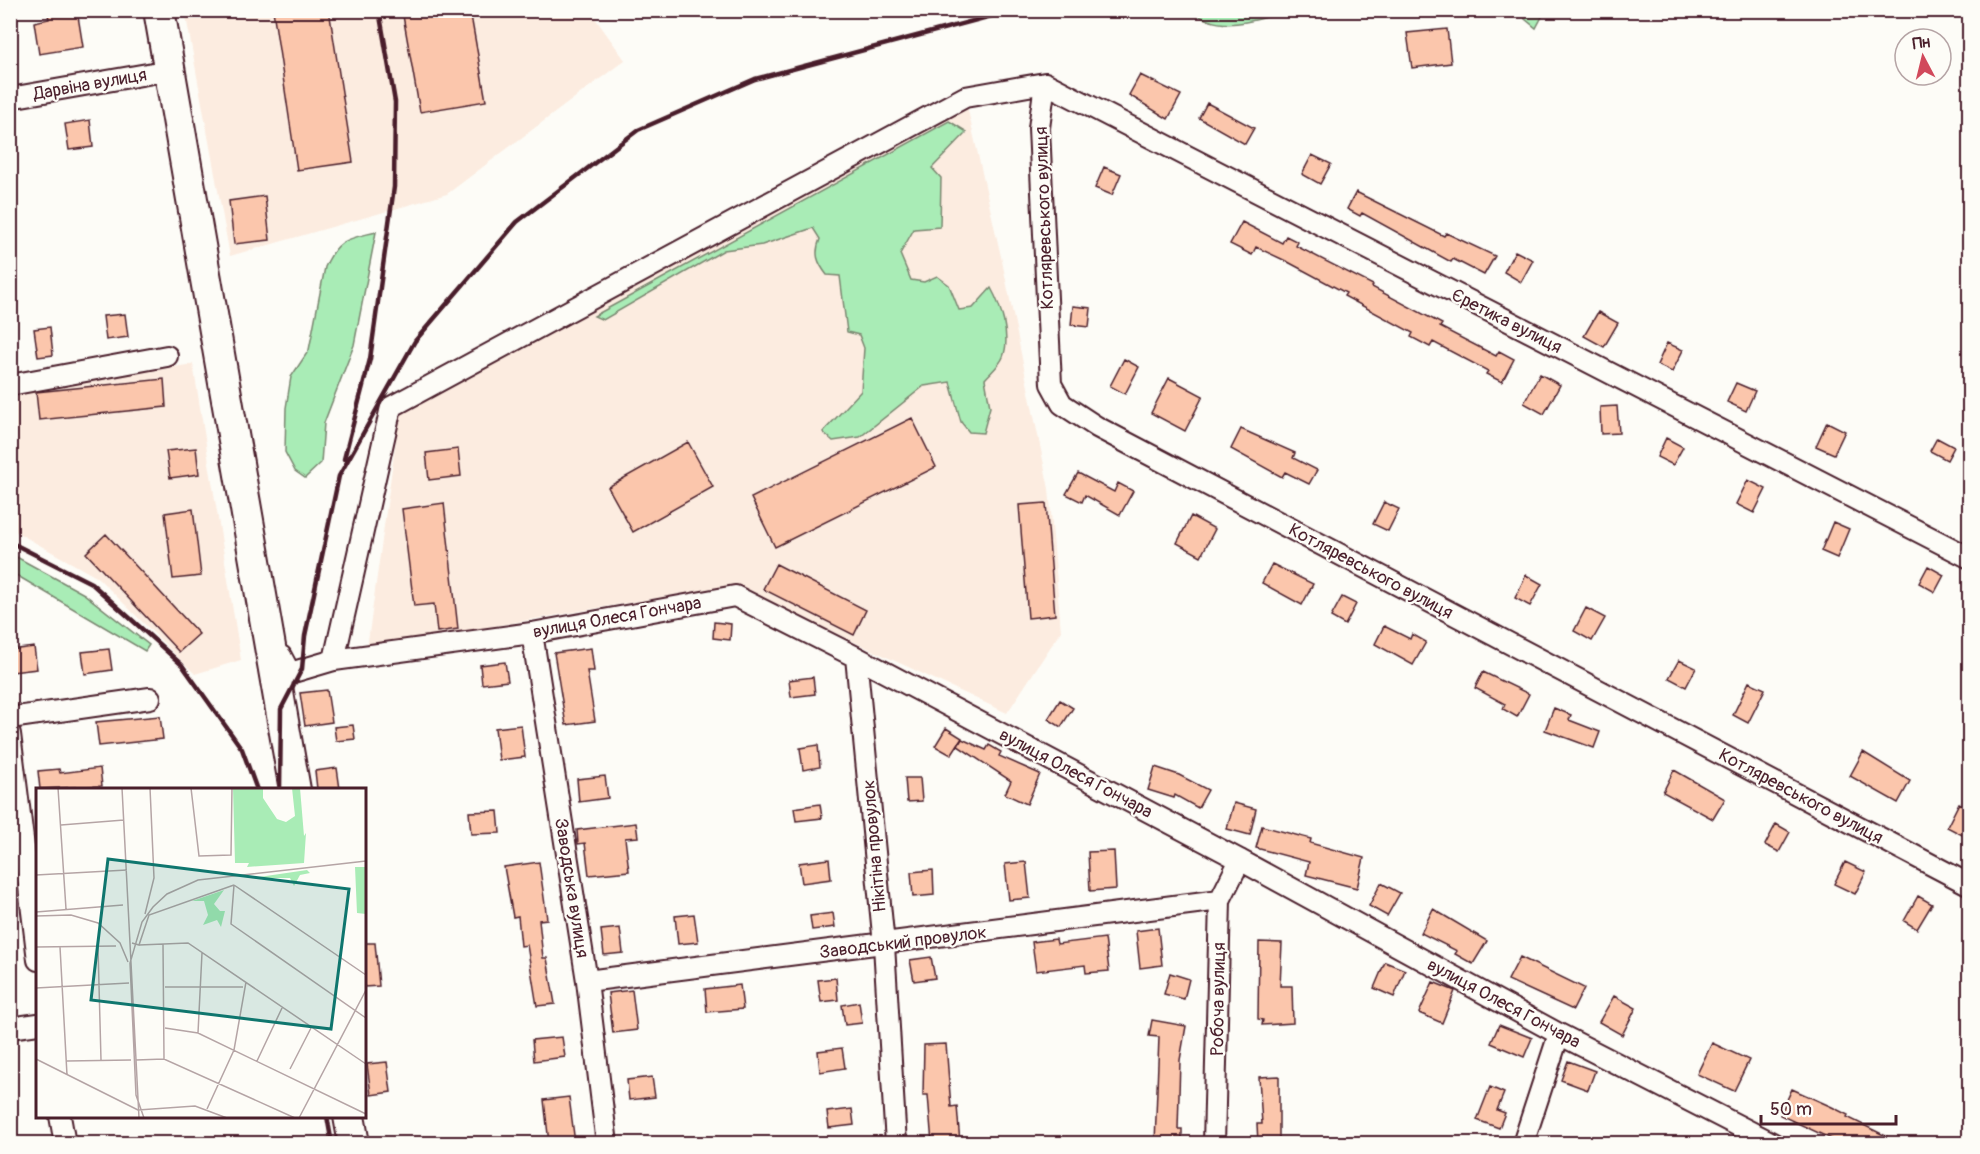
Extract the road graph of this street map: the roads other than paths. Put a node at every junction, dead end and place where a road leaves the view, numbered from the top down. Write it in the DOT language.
graph roads {
  1 [pos="159,10"];
  2 [pos="170,70"];
  3 [pos="1045,83"];
  4 [pos="10,98"];
  5 [pos="167,356"];
  6 [pos="10,386"];
  7 [pos="1970,558"];
  8 [pos="532,633"];
  9 [pos="280,656"];
  10 [pos="856,657"];
  11 [pos="334,660"];
  12 [pos="150,698"];
  13 [pos="10,718"];
  14 [pos="10,734"];
  15 [pos="295,788"];
  16 [pos="1240,860"];
  17 [pos="1970,885"];
  18 [pos="1220,900"];
  19 [pos="36,944"];
  20 [pos="884,945"];
  21 [pos="587,981"];
  22 [pos="36,1024"];
  23 [pos="10,1028"];
  24 [pos="1559,1034"];
  25 [pos="60,1118"];
  26 [pos="349,1118"];
  27 [pos="64,1143"];
  28 [pos="354,1143"];
  29 [pos="607,1143"];
  30 [pos="896,1143"];
  31 [pos="1214,1143"];
  32 [pos="1523,1143"];
  33 [pos="1774,1143"];
  1 -- 2 [label="main road"];
  2 -- 4 [label="street, Дарвіна вулиця"];
  2 -- 15 [label="main road"];
  3 -- 7 [label="street, Єретика вулиця"];
  3 -- 11 [label="street"];
  3 -- 17 [label="street, Котляревського вулиця"];
  5 -- 6 [label="street"];
  8 -- 10 [label="street, вулиця Олеся Гончара"];
  8 -- 11 [label="street, вулиця Олеся Гончара"];
  8 -- 21 [label="street, Заводська вулиця"];
  9 -- 11 [label="street, вулиця Олеся Гончара"];
  10 -- 16 [label="street, вулиця Олеся Гончара"];
  10 -- 20 [label="street, Нікітіна провулок"];
  12 -- 13 [label="street"];
  14 -- 19 [label="street"];
  16 -- 18 [label="street, Робоча вулиця"];
  16 -- 24 [label="street, вулиця Олеся Гончара"];
  18 -- 20 [label="street, Заводський провулок"];
  18 -- 31 [label="street, Робоча вулиця"];
  20 -- 21 [label="street, Заводський провулок"];
  20 -- 30 [label="street, Нікітіна провулок"];
  21 -- 29 [label="street, Заводська вулиця"];
  22 -- 23 [label="street"];
  24 -- 32 [label="street"];
  24 -- 33 [label="street, вулиця Олеся Гончара"];
  25 -- 27 [label="street"];
  26 -- 28 [label="main road"];
}
